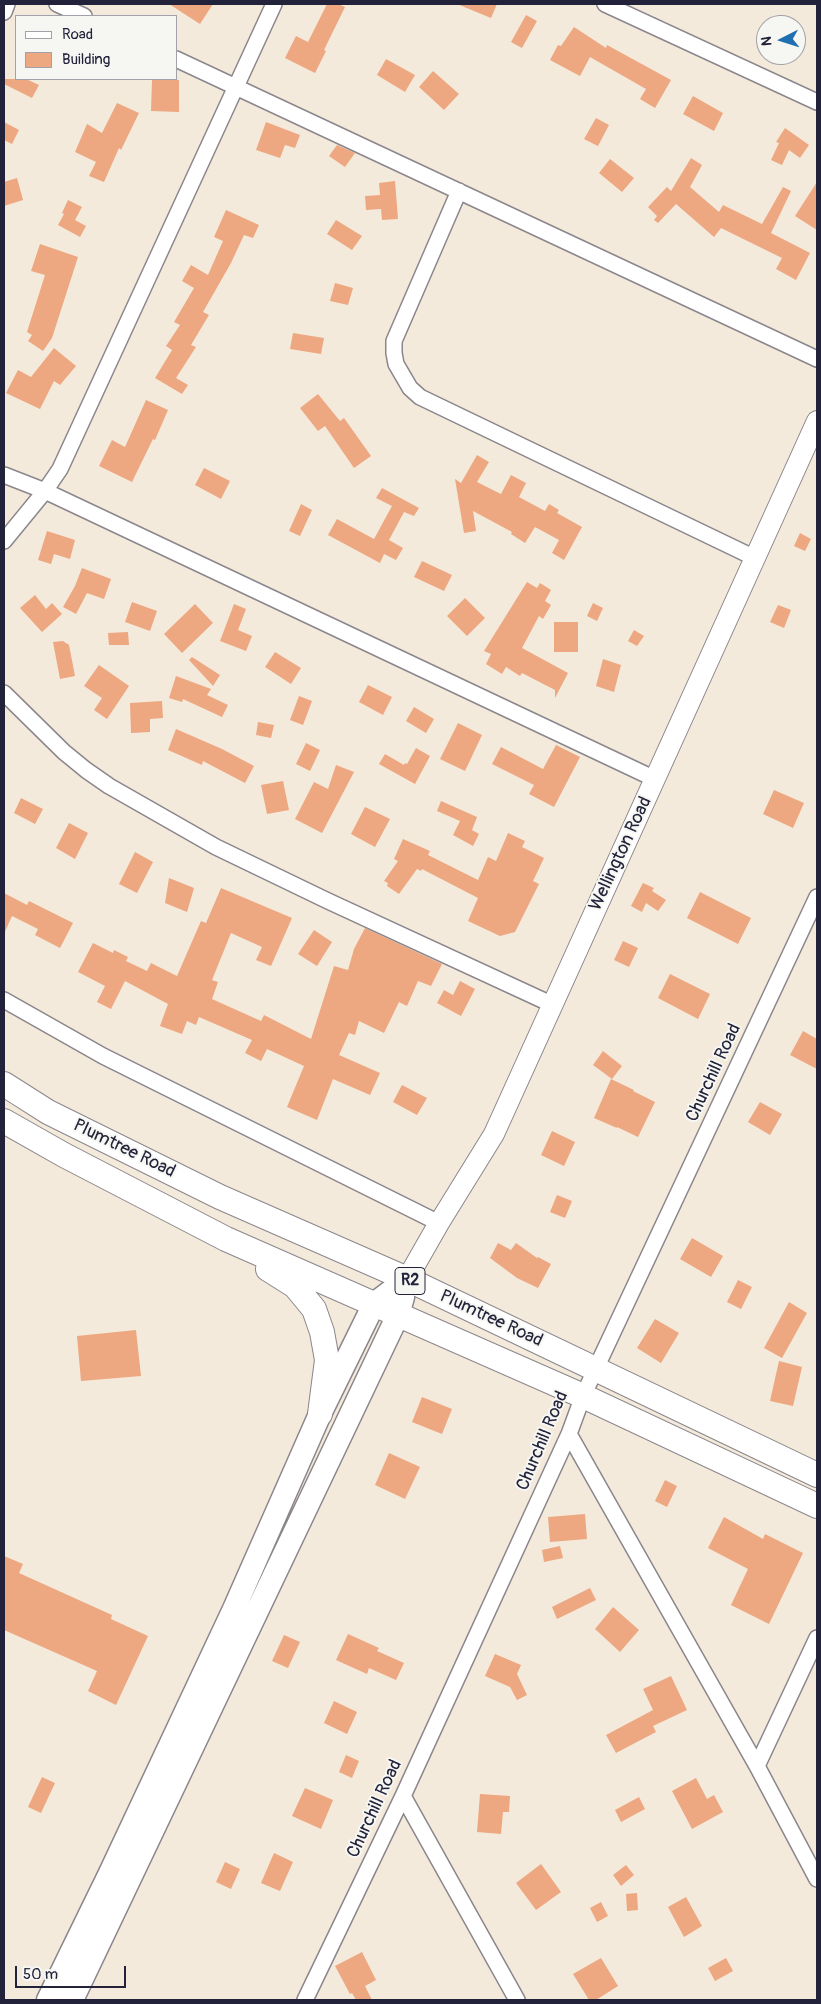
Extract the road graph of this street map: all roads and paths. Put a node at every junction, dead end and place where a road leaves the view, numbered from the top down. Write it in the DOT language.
graph roads {
  1 [pos="7,4"];
  2 [pos="57,4"];
  3 [pos="274,4"];
  4 [pos="605,4"];
  5 [pos="4,12"];
  6 [pos="82,15"];
  7 [pos="178,59"];
  8 [pos="236,86"];
  9 [pos="817,102"];
  10 [pos="459,191"];
  11 [pos="817,359"];
  12 [pos="817,420"];
  13 [pos="4,475"];
  14 [pos="45,491"];
  15 [pos="4,541"];
  16 [pos="755,558"];
  17 [pos="4,693"];
  18 [pos="656,779"];
  19 [pos="817,897"];
  20 [pos="4,1000"];
  21 [pos="552,1004"];
  22 [pos="4,1084"];
  23 [pos="4,1121"];
  24 [pos="439,1223"];
  25 [pos="226,1239"];
  26 [pos="407,1279"];
  27 [pos="374,1304"];
  28 [pos="398,1315"];
  29 [pos="596,1368"];
  30 [pos="582,1396"];
  31 [pos="320,1414"];
  32 [pos="569,1434"];
  33 [pos="817,1475"];
  34 [pos="817,1506"];
  35 [pos="817,1638"];
  36 [pos="756,1766"];
  37 [pos="402,1796"];
  38 [pos="817,1879"];
  39 [pos="48,2000"];
  40 [pos="72,2000"];
  41 [pos="305,2000"];
  42 [pos="517,2000"];
  1 -- 5 [label="street"];
  2 -- 6 [label="street"];
  3 -- 8 [label="street"];
  4 -- 9 [label="street"];
  7 -- 8 [label="street"];
  8 -- 10 [label="street"];
  8 -- 14 [label="street"];
  10 -- 11 [label="street"];
  10 -- 16 [label="street"];
  12 -- 16 [label="main road, Wellington Road"];
  13 -- 14 [label="street"];
  14 -- 15 [label="street"];
  14 -- 18 [label="street"];
  16 -- 18 [label="main road, Wellington Road"];
  17 -- 21 [label="street"];
  18 -- 21 [label="main road, Wellington Road"];
  19 -- 29 [label="street, Churchill Road"];
  20 -- 24 [label="street"];
  21 -- 24 [label="main road, Wellington Road"];
  22 -- 26 [label="highway, Plumtree Road / R2"];
  23 -- 25 [label="highway, Plumtree Road / R2"];
  24 -- 26 [label="main road, Wellington Road"];
  25 -- 27 [label="highway, Plumtree Road / R2"];
  25 -- 31 [label="highway"];
  26 -- 27 [label="main road"];
  26 -- 28 [label="main road"];
  26 -- 29 [label="highway, Plumtree Road / R2"];
  27 -- 28 [label="highway, Plumtree Road / R2"];
  27 -- 31 [label="main road"];
  28 -- 30 [label="highway, Plumtree Road / R2"];
  28 -- 40 [label="main road"];
  29 -- 30 [label="street, Churchill Road"];
  29 -- 33 [label="highway, Plumtree Road / R2"];
  30 -- 32 [label="street, Churchill Road"];
  30 -- 34 [label="highway, Plumtree Road / R2"];
  31 -- 39 [label="main road"];
  32 -- 36 [label="street"];
  32 -- 37 [label="street, Churchill Road"];
  35 -- 36 [label="street"];
  36 -- 38 [label="street"];
  37 -- 41 [label="street, Churchill Road"];
  37 -- 42 [label="street"];
}
